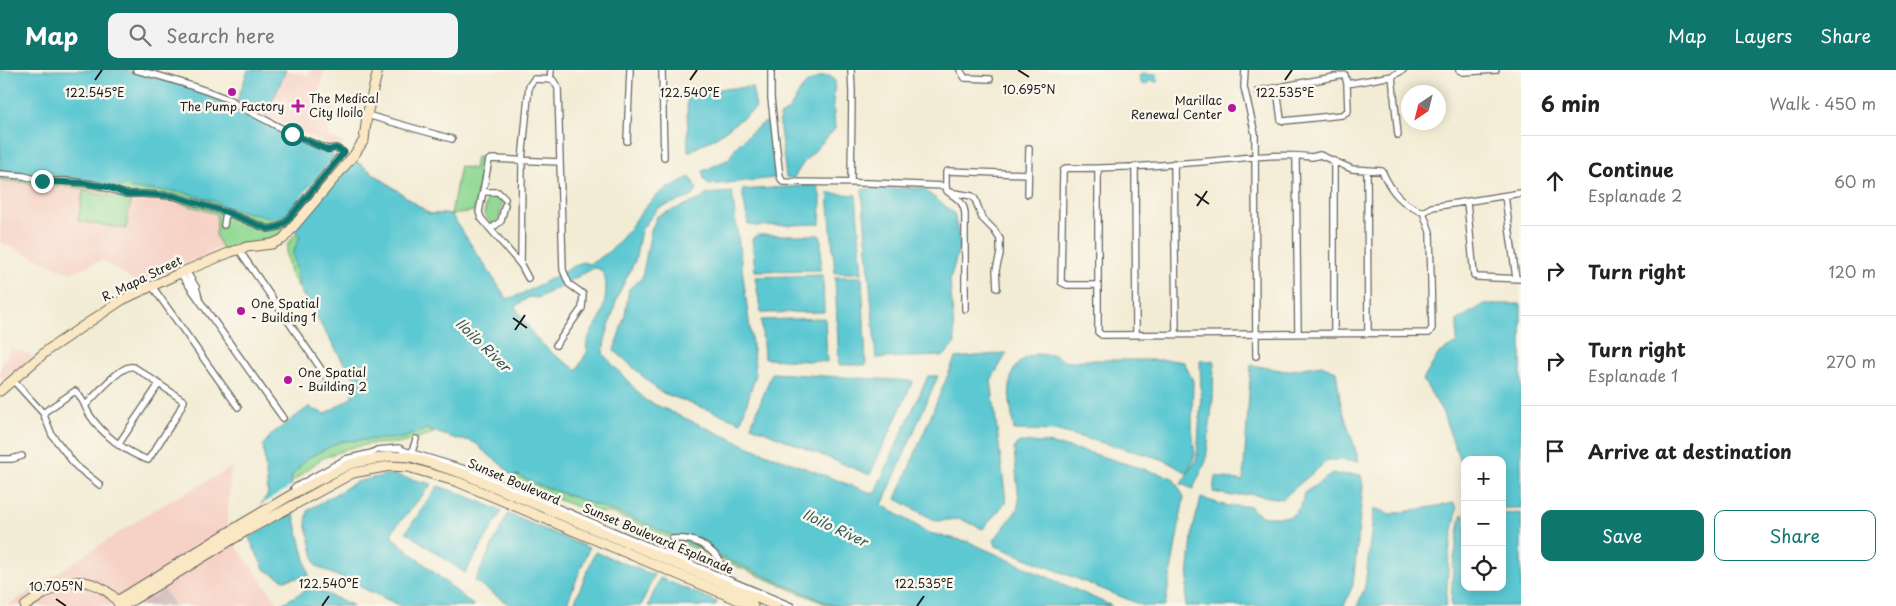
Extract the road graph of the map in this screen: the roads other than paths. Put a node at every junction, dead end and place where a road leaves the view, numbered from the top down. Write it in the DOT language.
graph roads {
  1 [pos="136,70"];
  2 [pos="378,70"];
  3 [pos="543,70"];
  4 [pos="551,70"];
  5 [pos="630,70"];
  6 [pos="662,70"];
  7 [pos="771,70"];
  8 [pos="851,70"];
  9 [pos="960,70"];
  10 [pos="1245,70"];
  11 [pos="1403,70"];
  12 [pos="1459,70"];
  13 [pos="1496,70"];
  14 [pos="1392,76"];
  15 [pos="543,79"];
  16 [pos="990,79"];
  17 [pos="550,80"];
  18 [pos="1347,84"];
  19 [pos="1277,88"];
  20 [pos="1258,91"];
  21 [pos="367,116"];
  22 [pos="1398,135"];
  23 [pos="452,139"];
  24 [pos="626,141"];
  25 [pos="1029,148"];
  26 [pos="1254,156"];
  27 [pos="1296,156"];
  28 [pos="664,157"];
  29 [pos="522,161"];
  30 [pos="560,162"];
  31 [pos="1334,162"];
  32 [pos="1174,163"];
  33 [pos="1135,166"];
  34 [pos="1098,169"];
  35 [pos="1366,170"];
  36 [pos="0,174"];
  37 [pos="1027,174"];
  38 [pos="851,183"];
  39 [pos="946,189"];
  40 [pos="483,192"];
  41 [pos="1521,193"];
  42 [pos="1028,194"];
  43 [pos="1506,196"];
  44 [pos="1467,202"];
  45 [pos="226,212"];
  46 [pos="1423,212"];
  47 [pos="224,225"];
  48 [pos="490,229"];
  49 [pos="239,250"];
  50 [pos="521,265"];
  51 [pos="183,272"];
  52 [pos="528,278"];
  53 [pos="1518,278"];
  54 [pos="1098,285"];
  55 [pos="152,286"];
  56 [pos="997,288"];
  57 [pos="965,309"];
  58 [pos="1256,333"];
  59 [pos="1298,333"];
  60 [pos="1334,333"];
  61 [pos="1368,333"];
  62 [pos="1136,334"];
  63 [pos="1176,334"];
  64 [pos="556,345"];
  65 [pos="1256,356"];
  66 [pos="12,379"];
  67 [pos="159,384"];
  68 [pos="320,389"];
  69 [pos="0,391"];
  70 [pos="85,406"];
  71 [pos="238,407"];
  72 [pos="44,413"];
  73 [pos="283,418"];
  74 [pos="416,439"];
  75 [pos="118,445"];
  76 [pos="412,452"];
  77 [pos="22,456"];
  78 [pos="0,459"];
  79 [pos="100,485"];
  80 [pos="296,493"];
  81 [pos="672,539"];
  82 [pos="720,560"];
  83 [pos="687,573"];
  84 [pos="118,602"];
  85 [pos="26,606"];
  86 [pos="753,606"];
  87 [pos="776,606"];
  88 [pos="791,606"];
  1 -- 45 [label="street"];
  2 -- 21 [label="main road"];
  3 -- 15 [label="street"];
  4 -- 17 [label="street"];
  5 -- 24 [label="street"];
  6 -- 28 [label="street"];
  7 -- 38 [label="street"];
  8 -- 38 [label="street"];
  9 -- 16 [label="street"];
  10 -- 26 [label="street"];
  11 -- 14 [label="street"];
  12 -- 13 [label="street"];
  14 -- 18 [label="street"];
  14 -- 22 [label="street"];
  15 -- 17 [label="street"];
  15 -- 29 [label="street"];
  17 -- 30 [label="street"];
  18 -- 19 [label="street"];
  18 -- 19 [label="street"];
  19 -- 20 [label="street"];
  21 -- 23 [label="street"];
  21 -- 49 [label="main road, R. Mapa Street"];
  25 -- 37 [label="street"];
  26 -- 27 [label="street"];
  26 -- 32 [label="street"];
  26 -- 58 [label="street"];
  27 -- 31 [label="street"];
  27 -- 59 [label="street"];
  29 -- 30 [label="street"];
  29 -- 40 [label="street"];
  29 -- 50 [label="street"];
  30 -- 64 [label="street"];
  31 -- 35 [label="street"];
  31 -- 60 [label="street"];
  32 -- 33 [label="street"];
  32 -- 63 [label="street"];
  33 -- 34 [label="street"];
  33 -- 62 [label="street"];
  34 -- 54 [label="street"];
  34 -- 54 [label="street"];
  35 -- 46 [label="street"];
  35 -- 61 [label="street"];
  36 -- 45 [label="street"];
  37 -- 39 [label="street"];
  37 -- 42 [label="street"];
  38 -- 39 [label="street"];
  39 -- 56 [label="street"];
  39 -- 57 [label="street"];
  40 -- 48 [label="street"];
  40 -- 48 [label="street"];
  41 -- 43 [label="street"];
  43 -- 44 [label="street"];
  43 -- 53 [label="street"];
  44 -- 46 [label="street"];
  44 -- 53 [label="street"];
  45 -- 47 [label="street"];
  46 -- 61 [label="street"];
  48 -- 50 [label="street"];
  49 -- 51 [label="main road, R. Mapa Street"];
  49 -- 68 [label="street"];
  50 -- 52 [label="street"];
  51 -- 55 [label="main road, R. Mapa Street"];
  51 -- 73 [label="street"];
  54 -- 62 [label="street"];
  55 -- 66 [label="main road, R. Mapa Street"];
  55 -- 71 [label="street"];
  58 -- 59 [label="street"];
  58 -- 63 [label="street"];
  58 -- 65 [label="street"];
  59 -- 60 [label="street"];
  60 -- 61 [label="street"];
  62 -- 63 [label="street"];
  66 -- 69 [label="main road, R. Mapa Street"];
  66 -- 72 [label="street"];
  67 -- 70 [label="street"];
  67 -- 75 [label="street"];
  67 -- 75 [label="street"];
  70 -- 72 [label="street"];
  70 -- 75 [label="street"];
  72 -- 79 [label="street"];
  74 -- 76 [label="street"];
  76 -- 80 [label="street, Sunset Boulevard Esplanade"];
  76 -- 88 [label="street, Sunset Boulevard Esplanade"];
  77 -- 78 [label="street"];
  80 -- 83 [label="main road, Sunset Boulevard"];
  80 -- 84 [label="main road, Sunset Boulevard"];
  81 -- 82 [label="street"];
  83 -- 86 [label="main road, Sunset Boulevard"];
  83 -- 87 [label="main road, Sunset Boulevard"];
  84 -- 85 [label="main road"];
}
